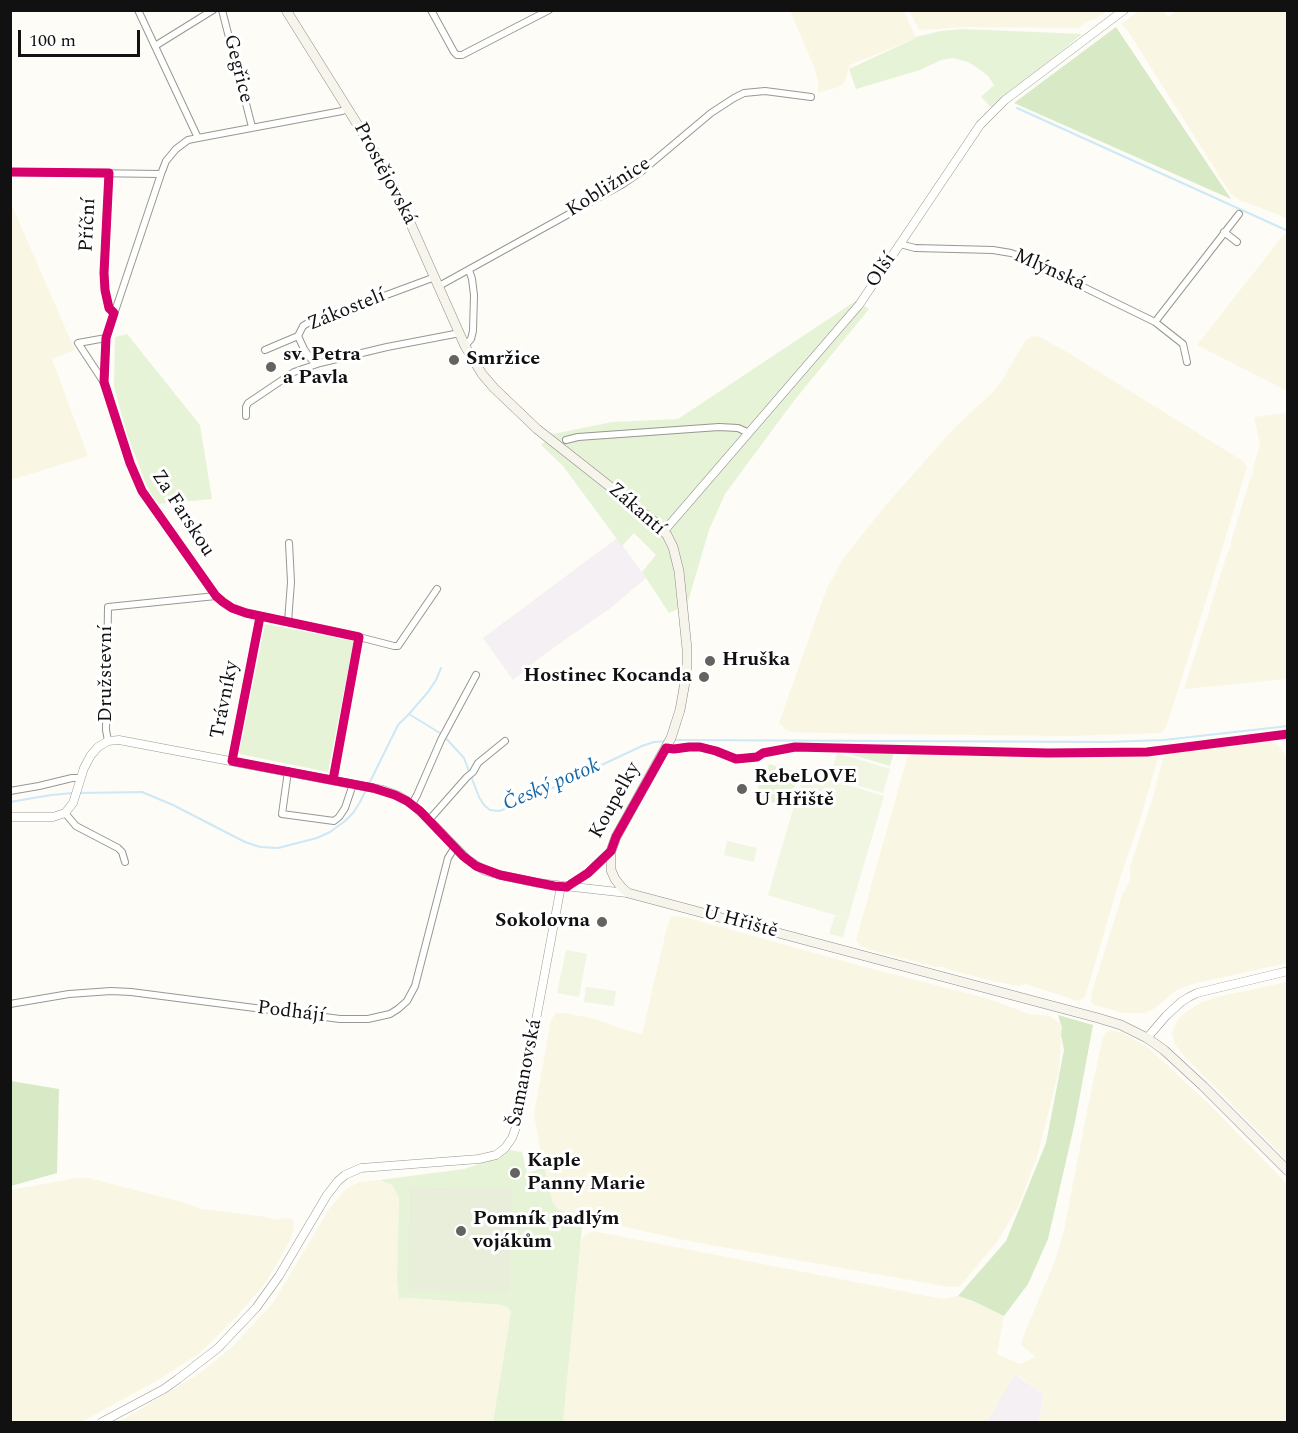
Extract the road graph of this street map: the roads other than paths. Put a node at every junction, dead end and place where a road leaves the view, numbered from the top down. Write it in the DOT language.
graph roads {
  1 [pos="138,10"];
  2 [pos="213,10"];
  3 [pos="222,10"];
  4 [pos="286,10"];
  5 [pos="431,10"];
  6 [pos="549,10"];
  7 [pos="1124,10"];
  8 [pos="155,46"];
  9 [pos="811,97"];
  10 [pos="348,108"];
  11 [pos="252,127"];
  12 [pos="198,138"];
  13 [pos="10,171"];
  14 [pos="110,173"];
  15 [pos="160,174"];
  16 [pos="1239,214"];
  17 [pos="1224,232"];
  18 [pos="1237,242"];
  19 [pos="900,244"];
  20 [pos="469,270"];
  21 [pos="437,281"];
  22 [pos="114,313"];
  23 [pos="1155,322"];
  24 [pos="460,333"];
  25 [pos="298,336"];
  26 [pos="106,338"];
  27 [pos="465,346"];
  28 [pos="265,350"];
  29 [pos="1187,362"];
  30 [pos="320,363"];
  31 [pos="104,382"];
  32 [pos="246,416"];
  33 [pos="747,432"];
  34 [pos="566,440"];
  35 [pos="664,531"];
  36 [pos="289,543"];
  37 [pos="437,589"];
  38 [pos="216,596"];
  39 [pos="260,617"];
  40 [pos="288,622"];
  41 [pos="359,638"];
  42 [pos="476,675"];
  43 [pos="674,731"];
  44 [pos="108,741"];
  45 [pos="505,741"];
  46 [pos="667,747"];
  47 [pos="763,753"];
  48 [pos="232,761"];
  49 [pos="288,771"];
  50 [pos="333,780"];
  51 [pos="80,782"];
  52 [pos="355,784"];
  53 [pos="10,791"];
  54 [pos="411,804"];
  55 [pos="65,813"];
  56 [pos="10,817"];
  57 [pos="429,820"];
  58 [pos="455,847"];
  59 [pos="611,851"];
  60 [pos="125,862"];
  61 [pos="564,886"];
  62 [pos="628,893"];
  63 [pos="1287,970"];
  64 [pos="10,1004"];
  65 [pos="1148,1038"];
  66 [pos="1287,1171"];
  67 [pos="102,1422"];
  1 -- 8 [label="street"];
  2 -- 8 [label="street, Gegřice"];
  3 -- 11 [label="street, Gegřice"];
  4 -- 10 [label="main road, Prostějovská"];
  5 -- 6 [label="street"];
  7 -- 19 [label="street, Olší"];
  8 -- 12 [label="street"];
  9 -- 20 [label="street, Kobližnice"];
  10 -- 11 [label="street"];
  10 -- 21 [label="main road, Prostějovská"];
  11 -- 12 [label="street"];
  12 -- 15 [label="street"];
  13 -- 14 [label="street, Příční"];
  14 -- 15 [label="street, Příční"];
  14 -- 22 [label="street, Příční"];
  15 -- 22 [label="street"];
  16 -- 17 [label="street"];
  17 -- 18 [label="street"];
  17 -- 23 [label="street"];
  19 -- 23 [label="street, Mlýnská"];
  19 -- 33 [label="street, Olší"];
  20 -- 21 [label="street, Kobližnice"];
  20 -- 27 [label="street"];
  21 -- 24 [label="main road, Prostějovská"];
  21 -- 25 [label="street, Zákostelí"];
  22 -- 26 [label="street"];
  23 -- 29 [label="street, Mlýnská"];
  24 -- 27 [label="main road, Prostějovská"];
  24 -- 30 [label="street, Zákostelí"];
  25 -- 28 [label="street"];
  25 -- 30 [label="street, Zákostelí"];
  26 -- 31 [label="street, Za Farskou"];
  26 -- 31 [label="street"];
  27 -- 35 [label="main road, Zákantí"];
  30 -- 32 [label="street, Zákostelí"];
  31 -- 38 [label="street, Za Farskou"];
  33 -- 34 [label="street"];
  33 -- 35 [label="street, Olší"];
  35 -- 43 [label="main road, Zákantí"];
  36 -- 40 [label="street"];
  37 -- 41 [label="street"];
  38 -- 39 [label="street, Za Farskou"];
  38 -- 44 [label="street, Družstevní"];
  39 -- 40 [label="street, Za Farskou"];
  39 -- 48 [label="street, Trávníky"];
  40 -- 41 [label="street"];
  41 -- 50 [label="street"];
  42 -- 54 [label="street"];
  43 -- 46 [label="main road, Koupelky"];
  44 -- 48 [label="street, Trávníky"];
  44 -- 51 [label="street"];
  45 -- 57 [label="street"];
  46 -- 47 [label="street"];
  46 -- 59 [label="main road, Koupelky"];
  48 -- 49 [label="street, Trávníky"];
  49 -- 50 [label="street, Trávníky"];
  49 -- 52 [label="street"];
  50 -- 52 [label="street, Trávníky"];
  51 -- 53 [label="street"];
  51 -- 55 [label="street"];
  52 -- 54 [label="street, Trávníky"];
  54 -- 57 [label="street, Trávníky"];
  55 -- 56 [label="street"];
  55 -- 60 [label="street"];
  57 -- 58 [label="street, Trávníky"];
  58 -- 61 [label="street, Trávníky"];
  58 -- 64 [label="street, Podhájí"];
  59 -- 61 [label="street, Koupelky"];
  59 -- 62 [label="main road, Koupelky"];
  61 -- 62 [label="street"];
  61 -- 67 [label="street, Šamanovská"];
  62 -- 65 [label="main road, U Hřiště"];
  63 -- 65 [label="street"];
  65 -- 66 [label="main road, U Hřiště"];
}
